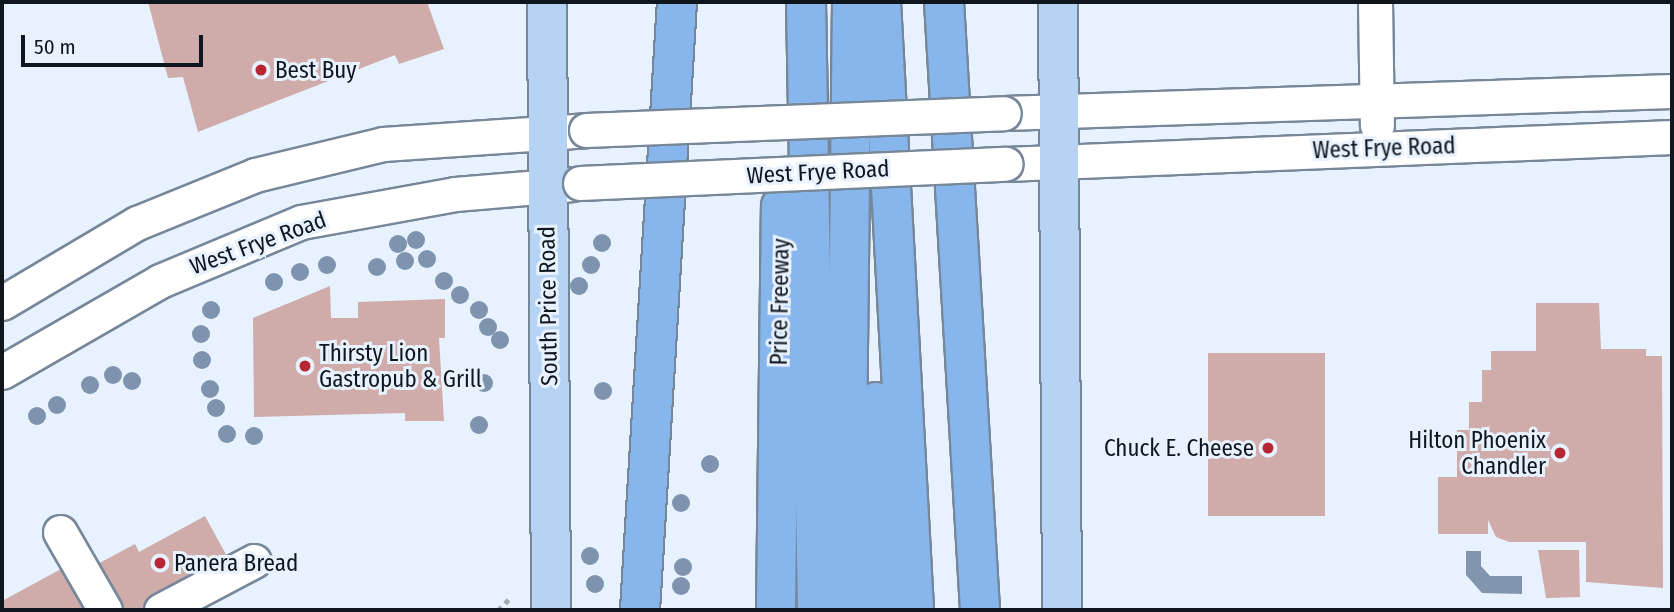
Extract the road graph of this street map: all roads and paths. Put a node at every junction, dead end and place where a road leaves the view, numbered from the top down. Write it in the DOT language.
graph roads {
  1 [pos="547,2"];
  2 [pos="677,2"];
  3 [pos="784,2"];
  4 [pos="806,2"];
  5 [pos="852,2"];
  6 [pos="868,2"];
  7 [pos="881,2"];
  8 [pos="944,2"];
  9 [pos="1058,2"];
  10 [pos="1375,2"];
  11 [pos="1672,91"];
  12 [pos="1376,103"];
  13 [pos="1059,113"];
  14 [pos="544,132"];
  15 [pos="1672,137"];
  16 [pos="1378,148"];
  17 [pos="1059,162"];
  18 [pos="563,184"];
  19 [pos="2,303"];
  20 [pos="2,372"];
  21 [pos="60,532"];
  22 [pos="254,561"];
  23 [pos="511,597"];
  24 [pos="775,608"];
  25 [pos="104,610"];
  26 [pos="161,610"];
  27 [pos="498,610"];
  28 [pos="551,610"];
  29 [pos="640,610"];
  30 [pos="817,610"];
  31 [pos="845,610"];
  32 [pos="879,610"];
  33 [pos="914,610"];
  34 [pos="980,610"];
  35 [pos="1062,610"];
  1 -- 14 [label="main road, South Price Road"];
  2 -- 29 [label="highway"];
  3 -- 24 [label="highway, Price Freeway"];
  4 -- 30 [label="highway"];
  5 -- 31 [label="highway"];
  6 -- 32 [label="highway"];
  7 -- 33 [label="highway"];
  8 -- 34 [label="highway"];
  9 -- 13 [label="main road"];
  10 -- 12 [label="street"];
  11 -- 12 [label="street, West Frye Road"];
  12 -- 13 [label="street, West Frye Road"];
  12 -- 16 [label="street"];
  13 -- 14 [label="street, West Frye Road, bridge"];
  13 -- 17 [label="main road"];
  14 -- 18 [label="main road, South Price Road"];
  14 -- 19 [label="street, West Frye Road"];
  15 -- 16 [label="street, West Frye Road"];
  16 -- 17 [label="street, West Frye Road"];
  17 -- 18 [label="street, West Frye Road, bridge"];
  17 -- 35 [label="main road"];
  18 -- 20 [label="street, West Frye Road"];
  18 -- 28 [label="main road, South Price Road"];
  21 -- 25 [label="street"];
  22 -- 26 [label="street"];
  23 -- 27 [label="path"];
}
